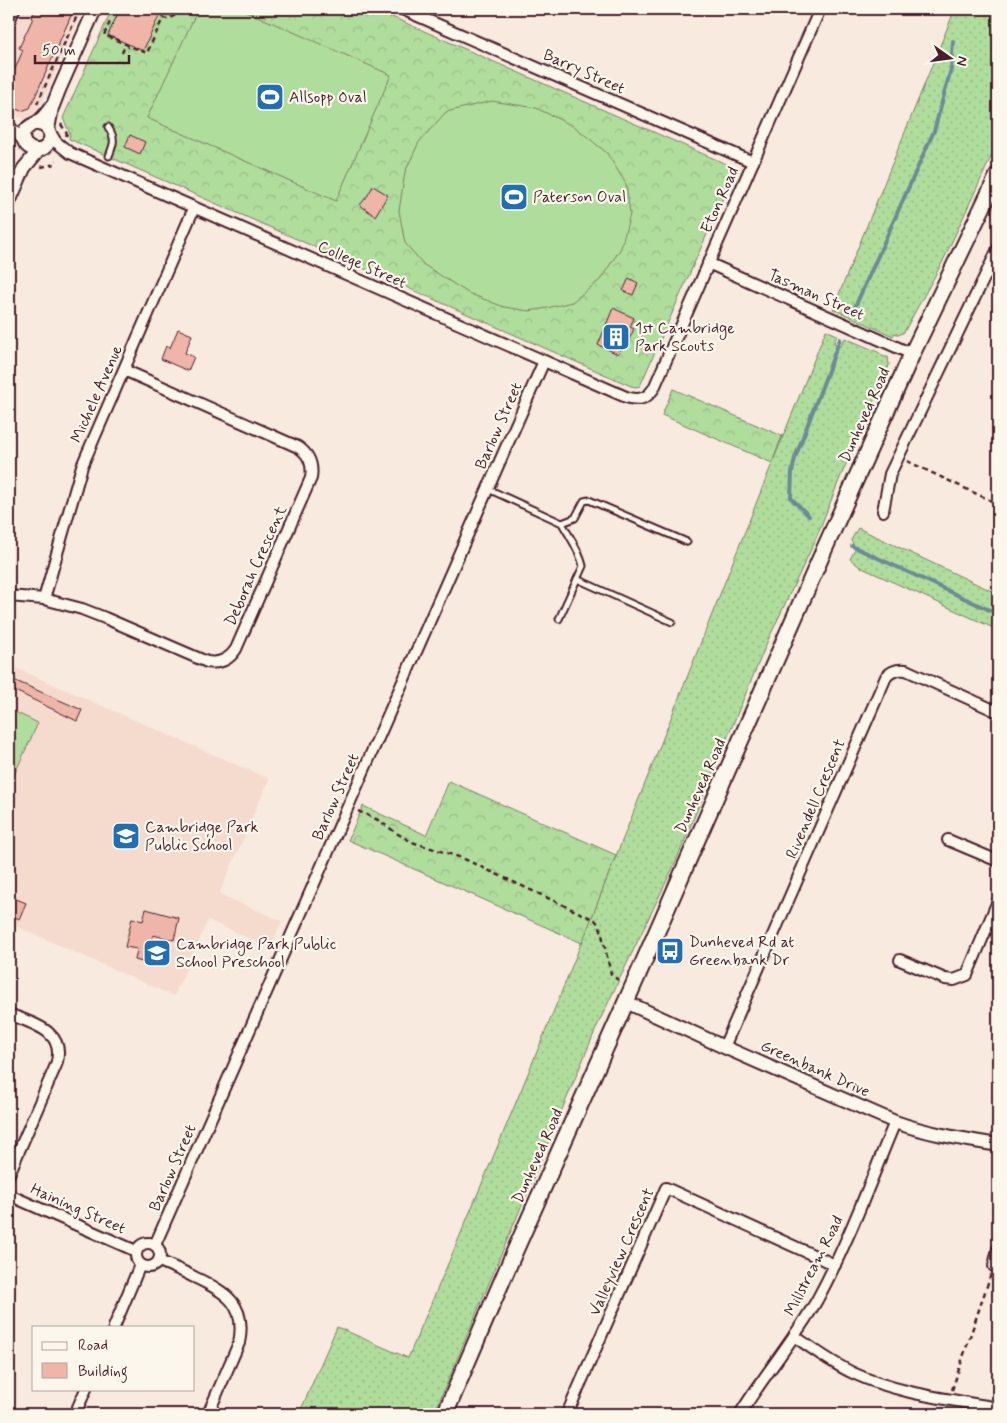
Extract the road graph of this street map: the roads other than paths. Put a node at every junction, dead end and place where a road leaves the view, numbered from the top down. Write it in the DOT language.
graph roads {
  1 [pos="17,9"];
  2 [pos="95,9"];
  3 [pos="402,9"];
  4 [pos="820,9"];
  5 [pos="9,28"];
  6 [pos="56,97"];
  7 [pos="32,124"];
  8 [pos="9,125"];
  9 [pos="108,127"];
  10 [pos="49,131"];
  11 [pos="25,143"];
  12 [pos="40,150"];
  13 [pos="70,153"];
  14 [pos="109,156"];
  15 [pos="753,162"];
  16 [pos="20,175"];
  17 [pos="998,175"];
  18 [pos="9,202"];
  19 [pos="194,208"];
  20 [pos="998,249"];
  21 [pos="708,263"];
  22 [pos="912,354"];
  23 [pos="544,361"];
  24 [pos="124,370"];
  25 [pos="642,399"];
  26 [pos="488,489"];
  27 [pos="883,511"];
  28 [pos="562,523"];
  29 [pos="687,542"];
  30 [pos="577,579"];
  31 [pos="9,596"];
  32 [pos="44,598"];
  33 [pos="559,619"];
  34 [pos="672,622"];
  35 [pos="998,712"];
  36 [pos="948,840"];
  37 [pos="998,861"];
  38 [pos="998,902"];
  39 [pos="900,960"];
  40 [pos="626,1002"];
  41 [pos="9,1014"];
  42 [pos="724,1047"];
  43 [pos="895,1122"];
  44 [pos="998,1144"];
  45 [pos="9,1174"];
  46 [pos="9,1196"];
  47 [pos="155,1245"];
  48 [pos="998,1249"];
  49 [pos="136,1251"];
  50 [pos="159,1260"];
  51 [pos="140,1265"];
  52 [pos="835,1265"];
  53 [pos="993,1266"];
  54 [pos="114,1326"];
  55 [pos="794,1336"];
  56 [pos="86,1390"];
  57 [pos="998,1408"];
  58 [pos="75,1414"];
  59 [pos="208,1414"];
  60 [pos="445,1414"];
  61 [pos="567,1414"];
  62 [pos="740,1414"];
  1 -- 5 [label="lane"];
  2 -- 6 [label="street"];
  3 -- 15 [label="street, Barry Street"];
  4 -- 15 [label="street, Eton Road"];
  6 -- 7 [label="street"];
  6 -- 10 [label="street"];
  7 -- 8 [label="street"];
  7 -- 10 [label="street"];
  7 -- 11 [label="street"];
  8 -- 11 [label="street"];
  9 -- 14 [label="lane"];
  10 -- 12 [label="street"];
  10 -- 13 [label="street, College Street"];
  11 -- 12 [label="street"];
  11 -- 16 [label="street"];
  12 -- 13 [label="street, College Street"];
  12 -- 16 [label="street"];
  13 -- 19 [label="street, College Street"];
  15 -- 21 [label="street, Eton Road"];
  16 -- 18 [label="street"];
  17 -- 22 [label="main road, Dunheved Road"];
  19 -- 23 [label="street, College Street"];
  19 -- 24 [label="street, Michele Avenue"];
  20 -- 27 [label="street"];
  21 -- 22 [label="street, Tasman Street"];
  21 -- 25 [label="street, Eton Road"];
  22 -- 40 [label="main road, Dunheved Road"];
  23 -- 25 [label="street, College Street"];
  23 -- 26 [label="street, Barlow Street"];
  24 -- 32 [label="street, Michele Avenue"];
  24 -- 32 [label="street, Deborah Crescent"];
  26 -- 28 [label="lane"];
  26 -- 47 [label="street, Barlow Street"];
  28 -- 29 [label="lane"];
  28 -- 30 [label="lane"];
  30 -- 33 [label="lane"];
  30 -- 34 [label="lane"];
  31 -- 32 [label="street, Deborah Crescent"];
  35 -- 42 [label="street, Rivendell Crescent"];
  36 -- 37 [label="street"];
  38 -- 39 [label="street"];
  40 -- 42 [label="street, Greenbank Drive"];
  40 -- 60 [label="main road, Dunheved Road"];
  41 -- 45 [label="street"];
  42 -- 43 [label="street, Greenbank Drive"];
  43 -- 44 [label="street, Greenbank Drive"];
  43 -- 52 [label="street, Millstream Road"];
  46 -- 49 [label="street, Haining Street"];
  47 -- 49 [label="street, Haining Street"];
  47 -- 50 [label="street"];
  48 -- 53 [label="street"];
  49 -- 51 [label="street, Haining Street"];
  50 -- 51 [label="street"];
  50 -- 59 [label="street"];
  51 -- 54 [label="street"];
  52 -- 55 [label="street, Millstream Road"];
  52 -- 61 [label="street, Valleyview Crescent"];
  55 -- 57 [label="street"];
  55 -- 62 [label="street, Millstream Road"];
  56 -- 58 [label="street"];
}
